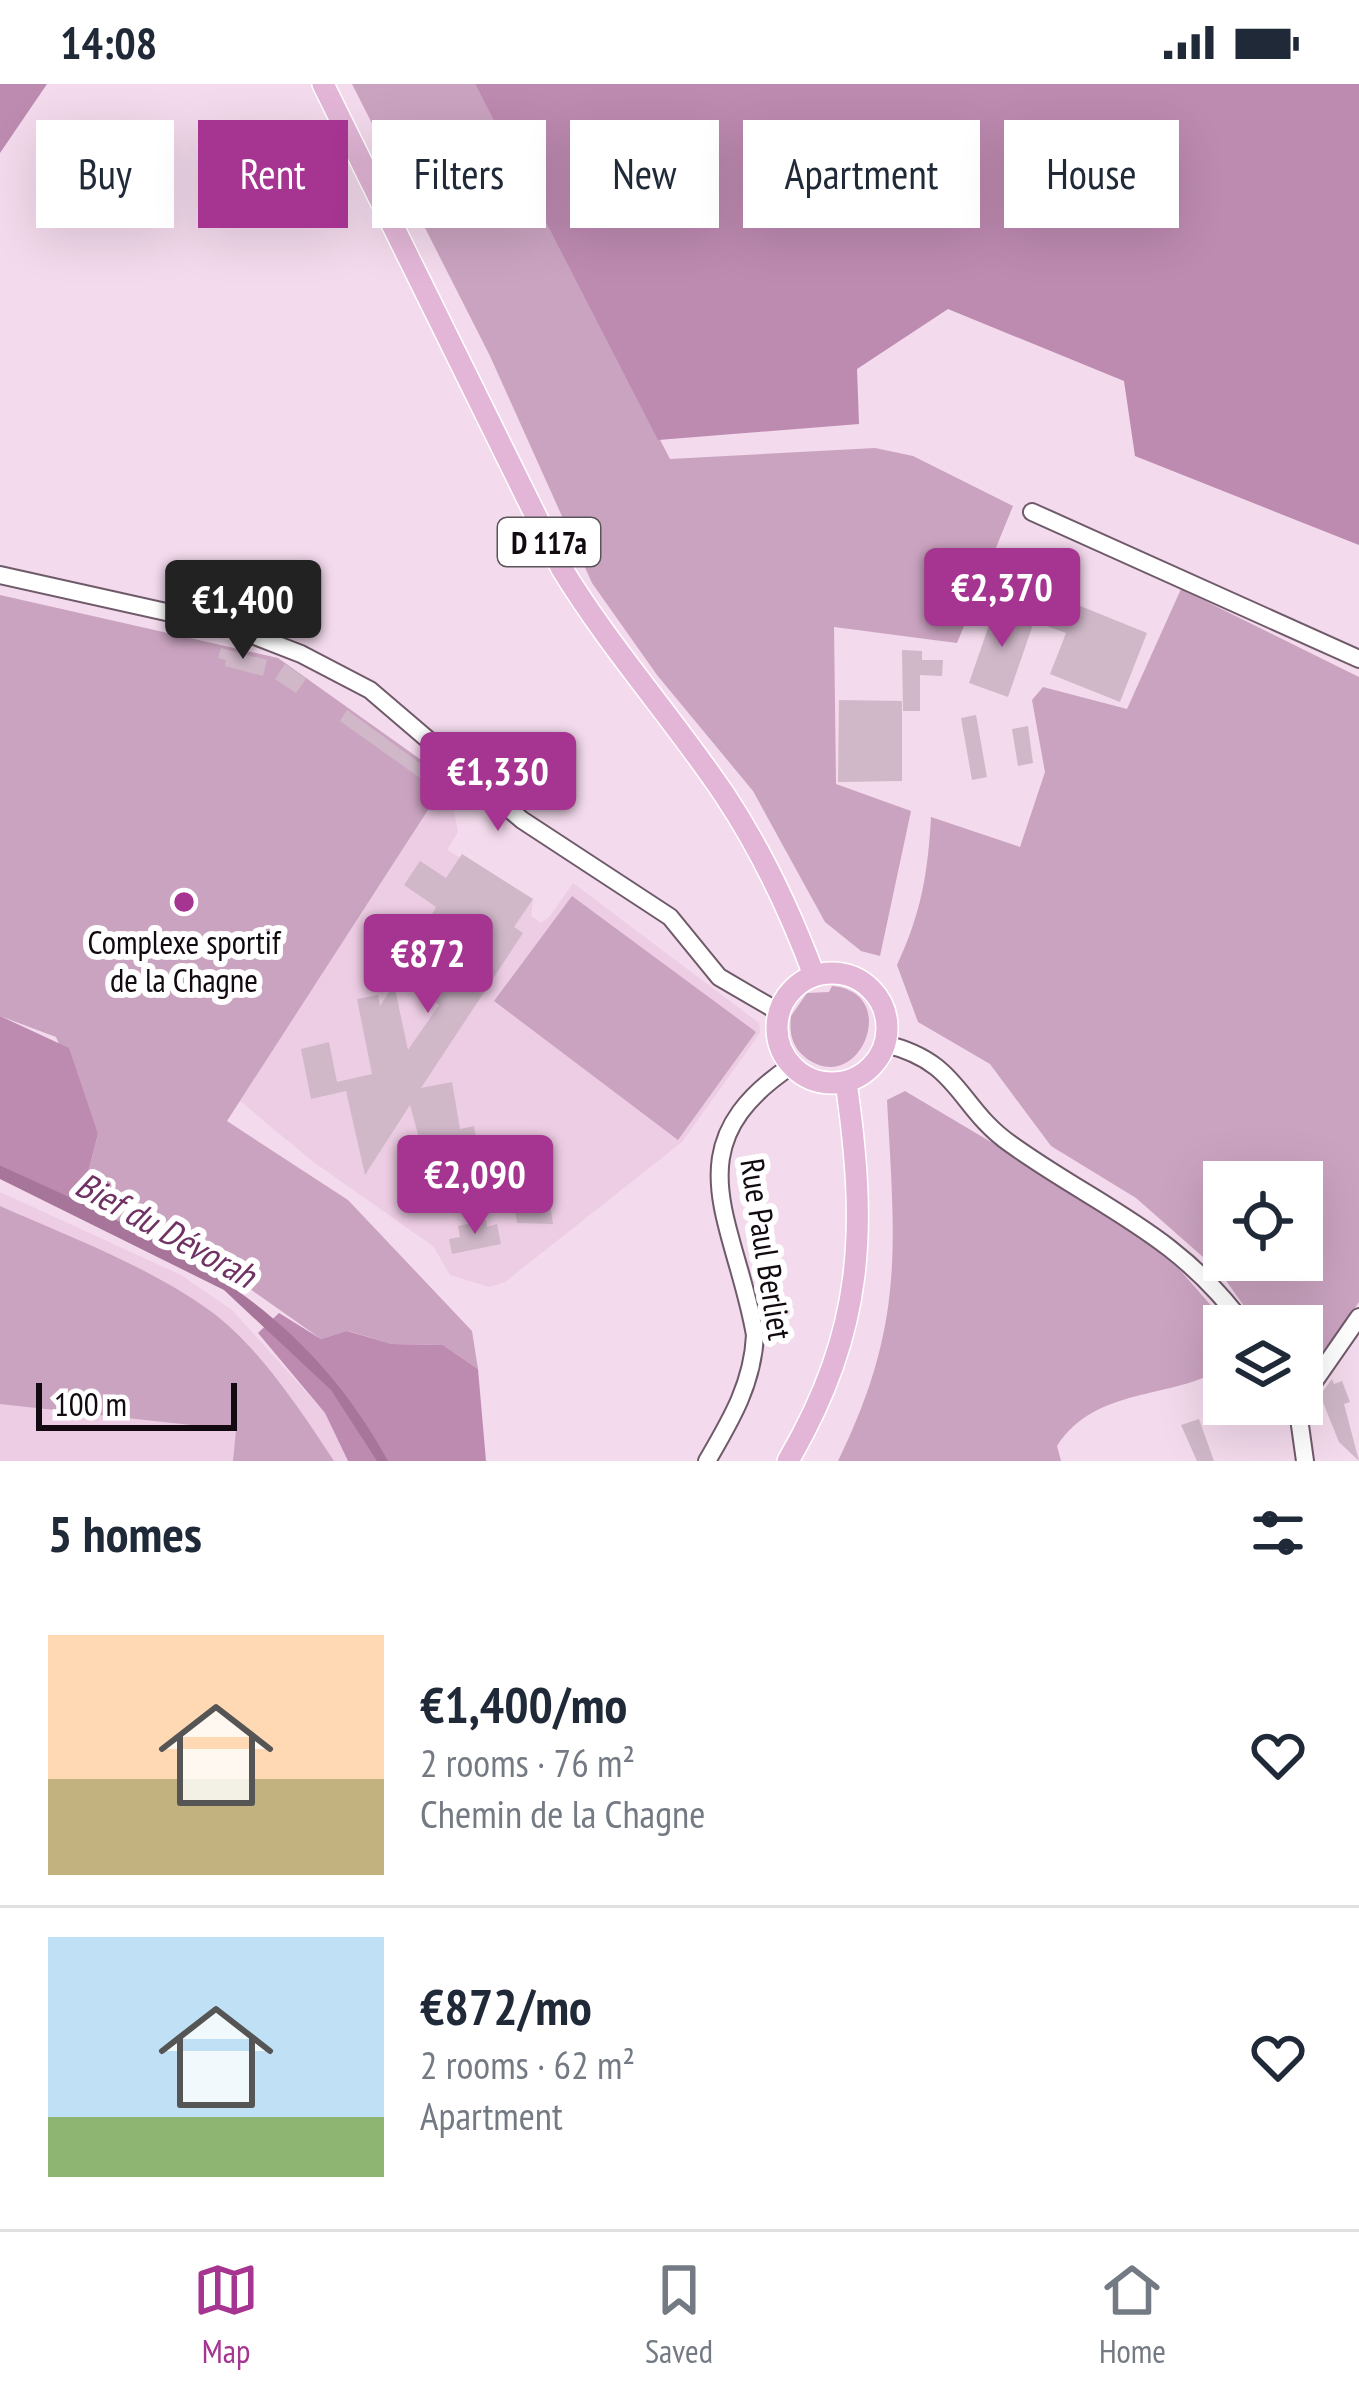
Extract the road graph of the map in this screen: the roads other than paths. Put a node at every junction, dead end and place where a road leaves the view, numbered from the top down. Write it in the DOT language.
graph roads {
  1 [pos="323,84"];
  2 [pos="1032,512"];
  3 [pos="0,575"];
  4 [pos="1359,659"];
  5 [pos="814,975"];
  6 [pos="778,1012"];
  7 [pos="885,1044"];
  8 [pos="790,1066"];
  9 [pos="846,1082"];
  10 [pos="1227,1305"];
  11 [pos="1359,1317"];
  12 [pos="1323,1369"];
  13 [pos="1305,1452"];
  14 [pos="707,1461"];
  15 [pos="788,1461"];
  16 [pos="1320,1461"];
  1 -- 5 [label="main road, D 117a"];
  2 -- 4 [label="street"];
  3 -- 6 [label="street"];
  5 -- 6 [label="main road"];
  5 -- 7 [label="main road"];
  6 -- 8 [label="main road"];
  7 -- 9 [label="main road"];
  7 -- 10 [label="street"];
  8 -- 9 [label="main road"];
  8 -- 14 [label="street, Rue Paul Berliet"];
  9 -- 15 [label="main road"];
  11 -- 12 [label="street"];
  13 -- 16 [label="street"];
}
